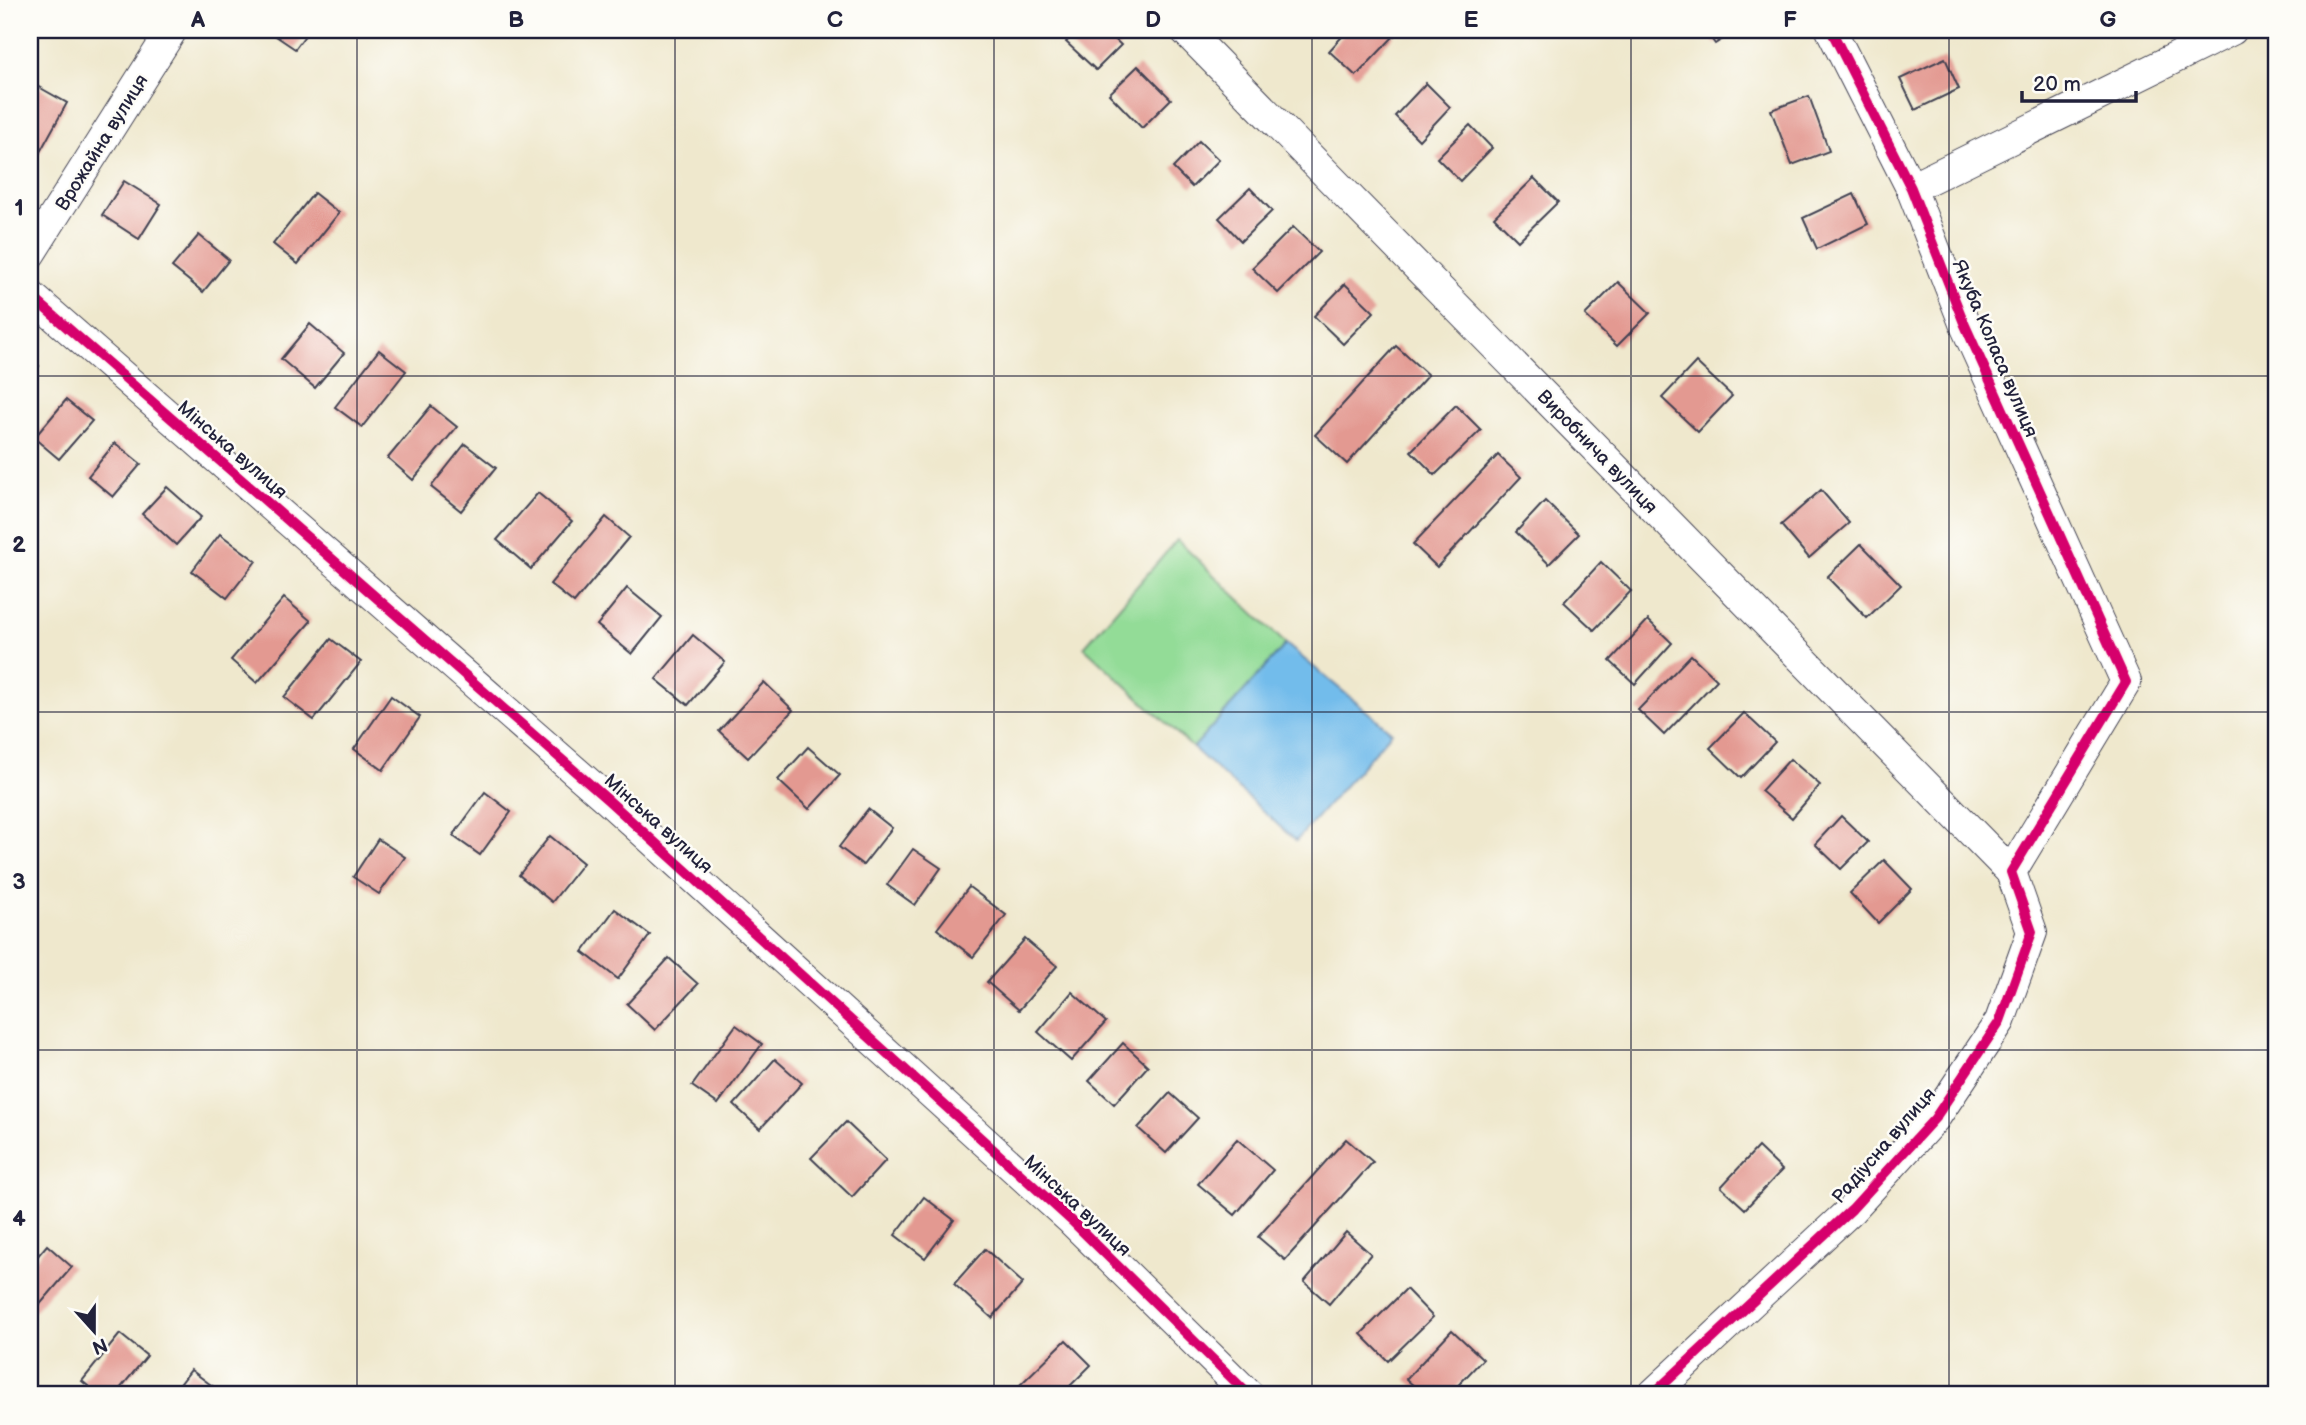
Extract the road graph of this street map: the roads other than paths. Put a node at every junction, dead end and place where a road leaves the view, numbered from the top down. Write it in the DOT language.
graph roads {
  1 [pos="172,30"];
  2 [pos="1185,30"];
  3 [pos="1831,30"];
  4 [pos="2232,30"];
  5 [pos="1911,188"];
  6 [pos="30,254"];
  7 [pos="30,295"];
  8 [pos="2011,872"];
  9 [pos="1249,1395"];
  10 [pos="1652,1395"];
  1 -- 6 [label="street, Врожайна вулиця"];
  2 -- 8 [label="street, Виробнича вулиця"];
  3 -- 5 [label="street, Якуба Коласа вулиця"];
  4 -- 5 [label="street"];
  5 -- 8 [label="street, Якуба Коласа вулиця"];
  7 -- 9 [label="street, Мінська вулиця"];
  8 -- 10 [label="street, Радіусна вулиця"];
}
